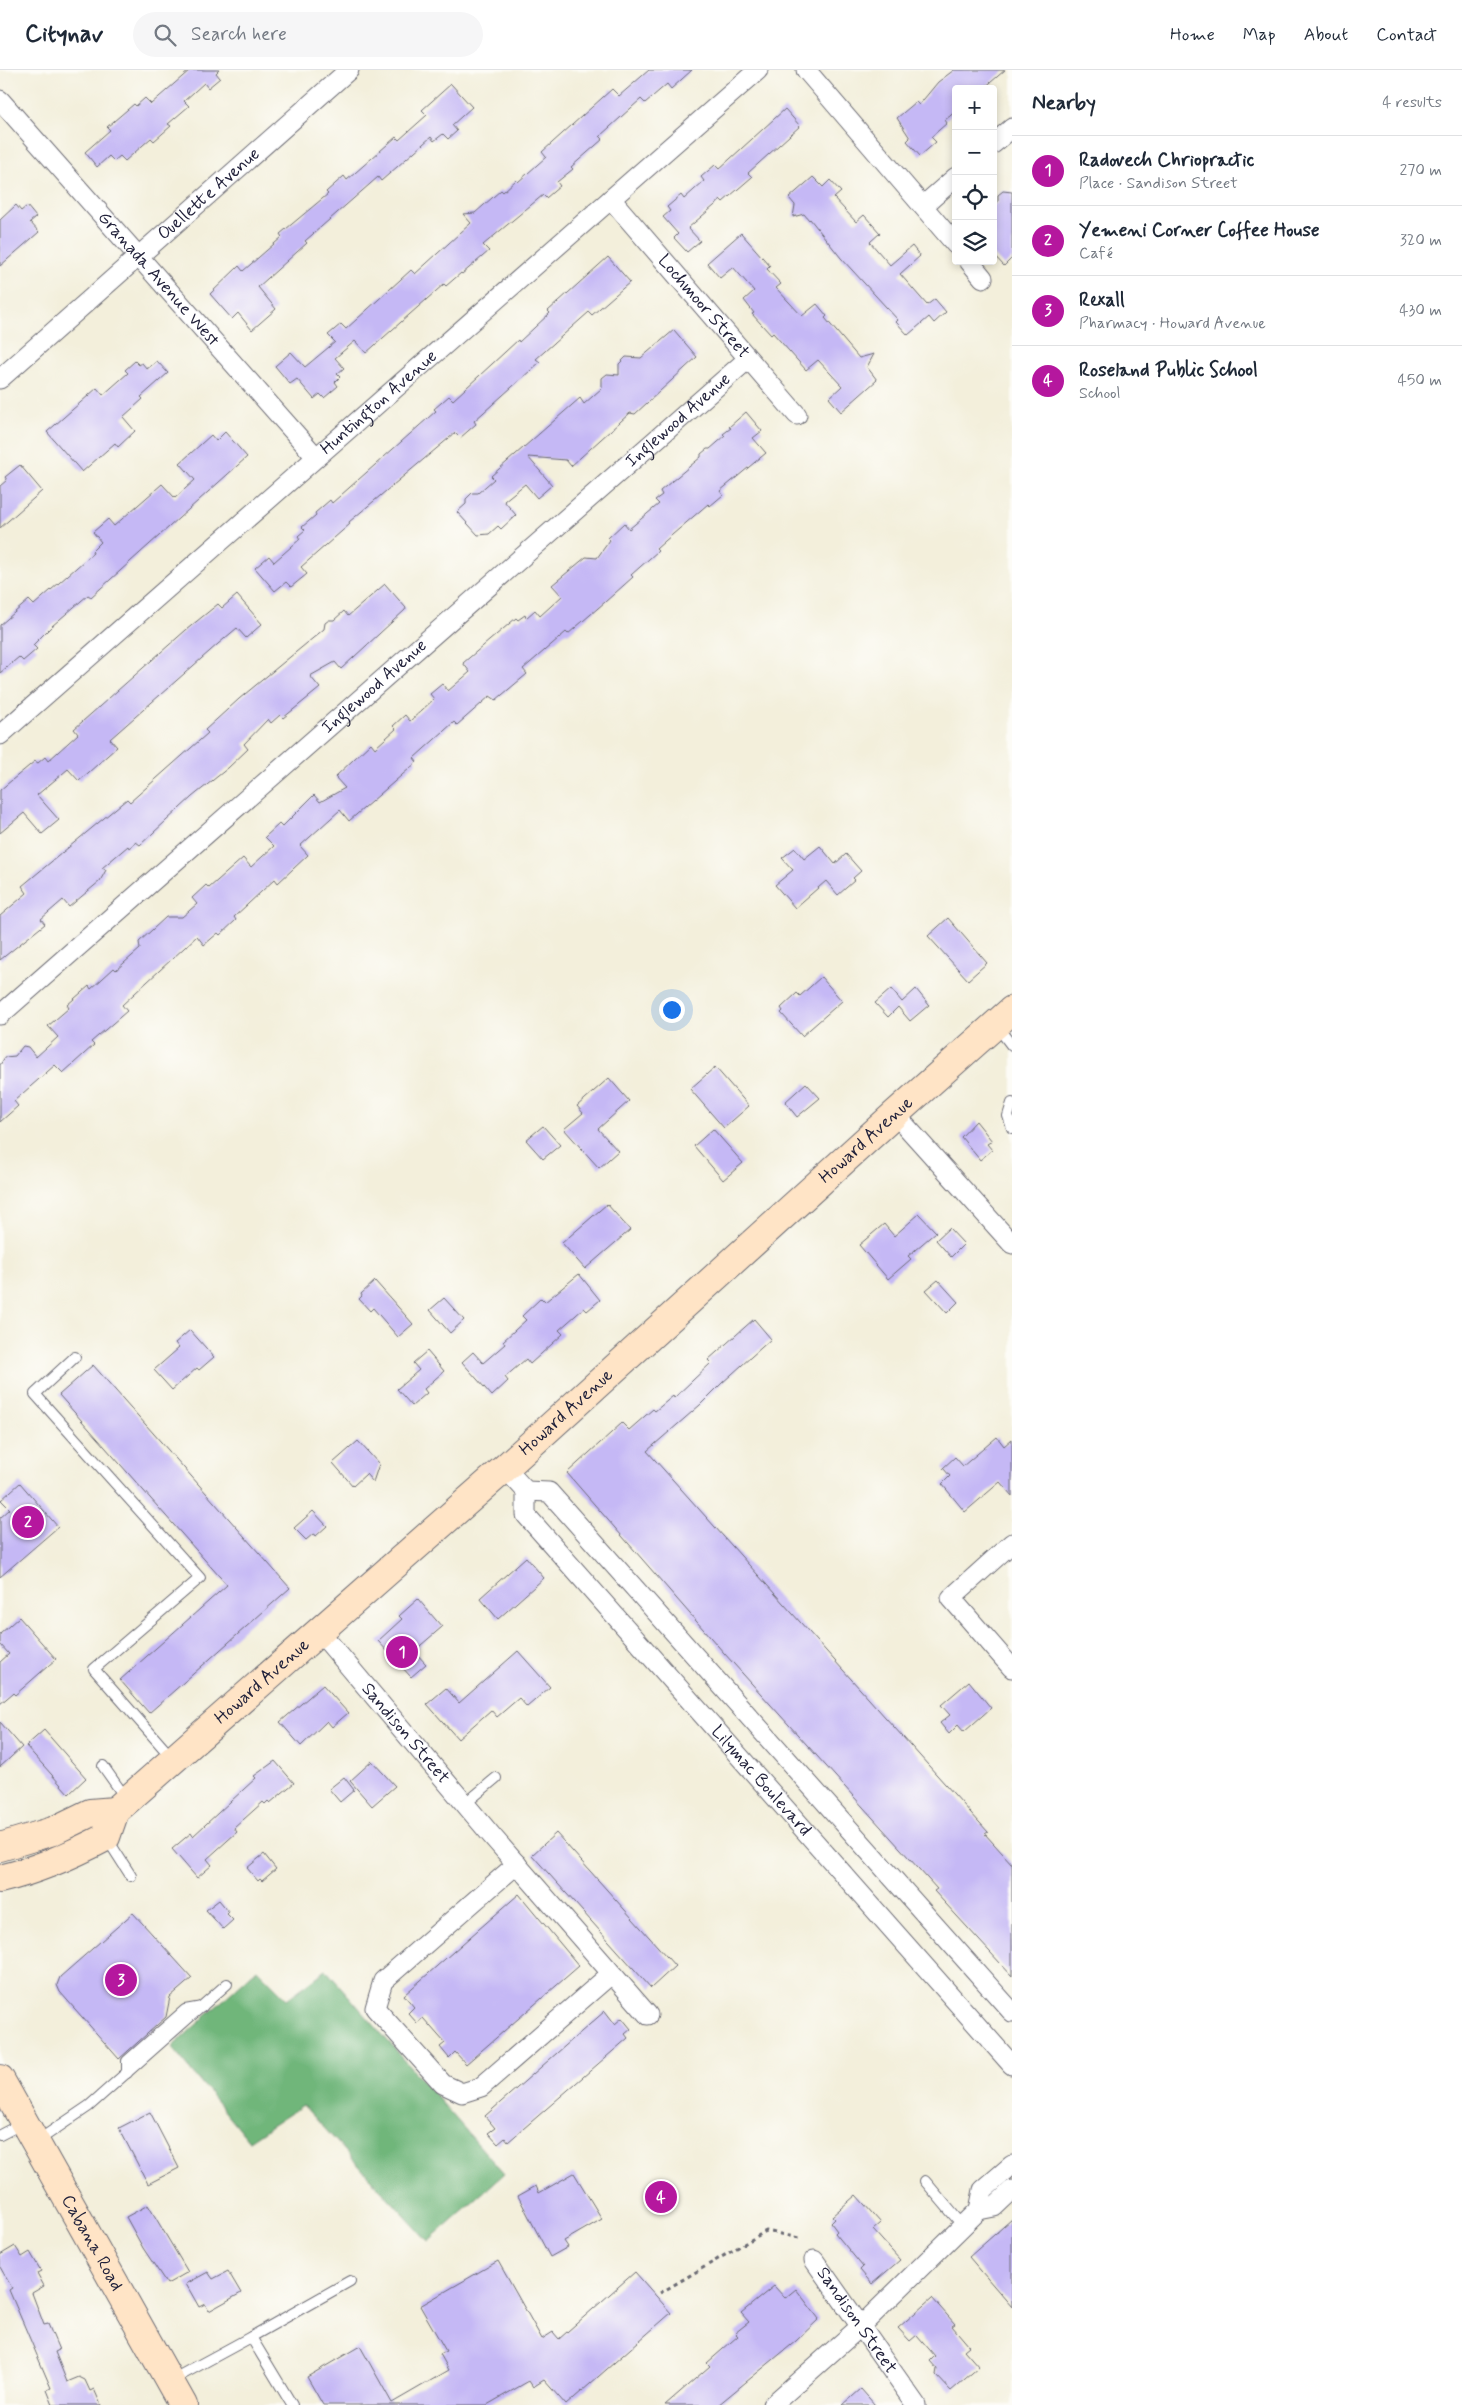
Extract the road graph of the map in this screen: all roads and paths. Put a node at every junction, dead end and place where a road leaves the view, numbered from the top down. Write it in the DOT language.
graph roads {
  1 [pos="349,70"];
  2 [pos="758,70"];
  3 [pos="806,70"];
  4 [pos="0,100"];
  5 [pos="1012,128"];
  6 [pos="997,141"];
  7 [pos="952,181"];
  8 [pos="611,199"];
  9 [pos="923,206"];
  10 [pos="952,240"];
  11 [pos="138,256"];
  12 [pos="972,265"];
  13 [pos="983,278"];
  14 [pos="748,359"];
  15 [pos="0,379"];
  16 [pos="797,415"];
  17 [pos="316,457"];
  18 [pos="0,735"];
  19 [pos="0,1015"];
  20 [pos="1004,1018"];
  21 [pos="1012,1046"];
  22 [pos="1012,1103"];
  23 [pos="895,1114"];
  24 [pos="1012,1128"];
  25 [pos="1012,1244"];
  26 [pos="75,1357"];
  27 [pos="504,1468"];
  28 [pos="526,1491"];
  29 [pos="1012,1543"];
  30 [pos="319,1631"];
  31 [pos="1012,1668"];
  32 [pos="174,1760"];
  33 [pos="103,1766"];
  34 [pos="496,1778"];
  35 [pos="465,1804"];
  36 [pos="121,1806"];
  37 [pos="106,1837"];
  38 [pos="0,1847"];
  39 [pos="517,1864"];
  40 [pos="131,1876"];
  41 [pos="0,1879"];
  42 [pos="611,1974"];
  43 [pos="226,1984"];
  44 [pos="1012,2012"];
  45 [pos="648,2015"];
  46 [pos="1012,2065"];
  47 [pos="0,2079"];
  48 [pos="30,2132"];
  49 [pos="0,2135"];
  50 [pos="1012,2165"];
  51 [pos="925,2181"];
  52 [pos="1012,2190"];
  53 [pos="979,2210"];
  54 [pos="963,2226"];
  55 [pos="799,2238"];
  56 [pos="814,2260"];
  57 [pos="350,2281"];
  58 [pos="660,2293"];
  59 [pos="861,2326"];
  60 [pos="250,2337"];
  61 [pos="170,2382"];
  62 [pos="183,2405"];
  63 [pos="292,2405"];
  64 [pos="772,2405"];
  65 [pos="916,2405"];
  1 -- 11 [label="street, Ouellette Avenue"];
  2 -- 8 [label="street, Huntington Avenue"];
  3 -- 9 [label="street"];
  4 -- 11 [label="street, Granada Avenue West"];
  5 -- 6 [label="street"];
  7 -- 9 [label="street"];
  8 -- 14 [label="street, Lochmoor Street"];
  8 -- 17 [label="street, Huntington Avenue"];
  9 -- 10 [label="street"];
  11 -- 15 [label="street, Ouellette Avenue"];
  11 -- 17 [label="street, Granada Avenue West"];
  12 -- 13 [label="street"];
  14 -- 16 [label="street, Lochmoor Street"];
  14 -- 19 [label="street, Inglewood Avenue"];
  17 -- 18 [label="street, Huntington Avenue"];
  20 -- 21 [label="lane"];
  20 -- 23 [label="street, Howard Avenue"];
  22 -- 24 [label="lane"];
  23 -- 25 [label="street"];
  23 -- 27 [label="street, Howard Avenue"];
  26 -- 32 [label="lane"];
  27 -- 28 [label="street"];
  27 -- 30 [label="street, Howard Avenue"];
  28 -- 44 [label="street, Lilymac Boulevard"];
  28 -- 46 [label="street, Lilymac Boulevard"];
  29 -- 31 [label="street"];
  30 -- 32 [label="street, Howard Avenue"];
  30 -- 35 [label="street, Sandison Street"];
  32 -- 36 [label="street, Howard Avenue"];
  33 -- 36 [label="lane"];
  34 -- 35 [label="lane"];
  35 -- 39 [label="street, Sandison Street"];
  36 -- 37 [label="street"];
  36 -- 38 [label="street"];
  37 -- 40 [label="lane"];
  37 -- 41 [label="street"];
  39 -- 42 [label="street, Sandison Street"];
  39 -- 42 [label="street"];
  42 -- 45 [label="street, Sandison Street"];
  43 -- 48 [label="lane"];
  47 -- 48 [label="street, Cabana Road"];
  48 -- 49 [label="lane"];
  48 -- 61 [label="street, Cabana Road"];
  50 -- 53 [label="street"];
  51 -- 54 [label="lane"];
  52 -- 53 [label="street"];
  53 -- 54 [label="street"];
  54 -- 59 [label="street"];
  55 -- 58 [label="path"];
  56 -- 59 [label="street, Sandison Street"];
  57 -- 60 [label="lane"];
  59 -- 64 [label="street"];
  59 -- 65 [label="street, Sandison Street"];
  60 -- 61 [label="lane"];
  60 -- 63 [label="lane"];
  61 -- 62 [label="street, Cabana Road"];
}
